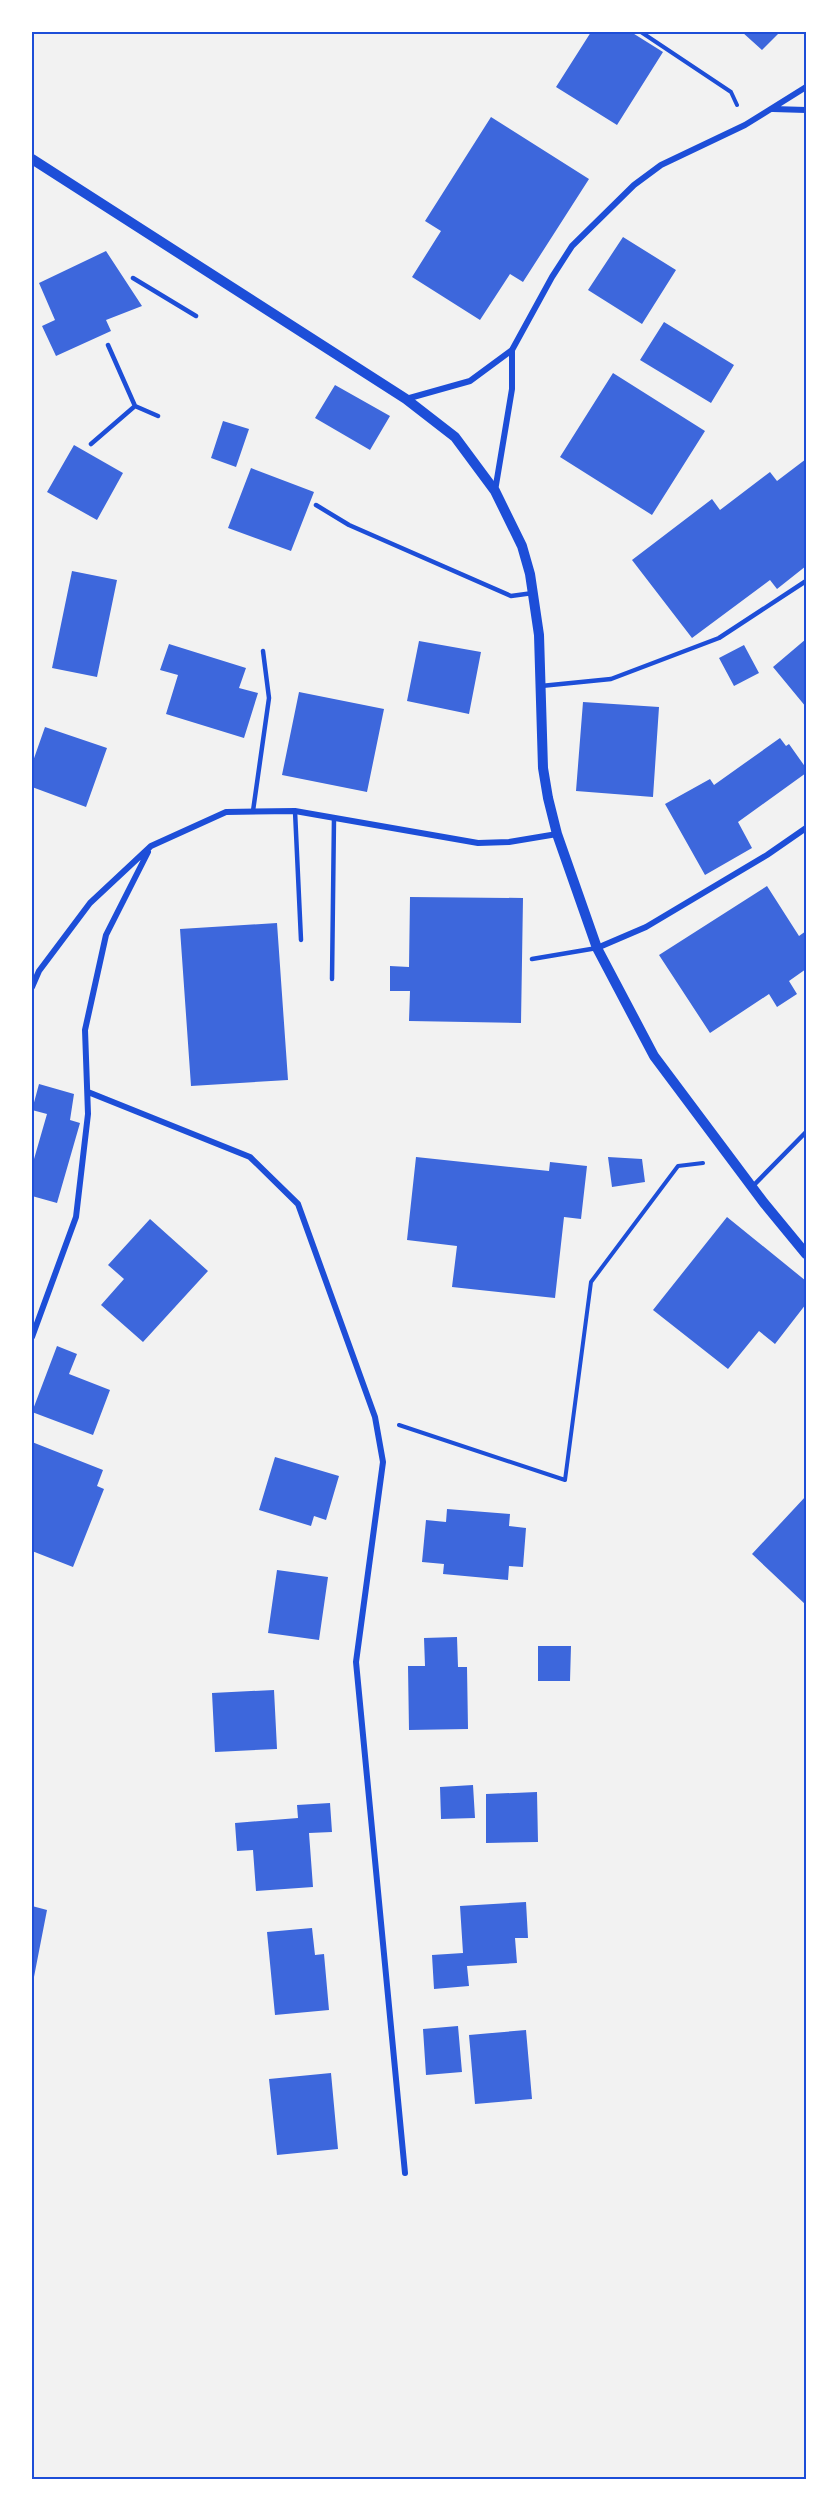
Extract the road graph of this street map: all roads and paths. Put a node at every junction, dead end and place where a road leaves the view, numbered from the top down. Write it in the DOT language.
graph roads {
  1 [pos="641,32"];
  2 [pos="654,32"];
  3 [pos="650,38"];
  4 [pos="807,87"];
  5 [pos="772,109"];
  6 [pos="807,110"];
  7 [pos="745,125"];
  8 [pos="32,159"];
  9 [pos="133,278"];
  10 [pos="196,316"];
  11 [pos="108,345"];
  12 [pos="512,350"];
  13 [pos="406,399"];
  14 [pos="135,406"];
  15 [pos="158,416"];
  16 [pos="92,444"];
  17 [pos="495,491"];
  18 [pos="316,505"];
  19 [pos="807,581"];
  20 [pos="533,593"];
  21 [pos="263,651"];
  22 [pos="540,687"];
  23 [pos="253,811"];
  24 [pos="295,811"];
  25 [pos="334,818"];
  26 [pos="807,828"];
  27 [pos="557,834"];
  28 [pos="151,846"];
  29 [pos="301,940"];
  30 [pos="597,948"];
  31 [pos="532,959"];
  32 [pos="332,979"];
  33 [pos="32,987"];
  34 [pos="88,1092"];
  35 [pos="807,1132"];
  36 [pos="706,1163"];
  37 [pos="752,1186"];
  38 [pos="807,1254"];
  39 [pos="32,1337"];
  40 [pos="375,1417"];
  41 [pos="405,2173"];
  1 -- 3 [label="path"];
  2 -- 3 [label="path"];
  3 -- 7 [label="path"];
  4 -- 5 [label="street"];
  5 -- 6 [label="street"];
  5 -- 7 [label="street"];
  7 -- 12 [label="street"];
  8 -- 13 [label="street"];
  9 -- 10 [label="lane"];
  11 -- 14 [label="lane"];
  12 -- 13 [label="street"];
  12 -- 17 [label="street"];
  13 -- 17 [label="street"];
  14 -- 15 [label="lane"];
  14 -- 16 [label="lane"];
  17 -- 20 [label="street"];
  18 -- 20 [label="lane"];
  19 -- 22 [label="lane"];
  20 -- 22 [label="street"];
  21 -- 23 [label="lane"];
  22 -- 27 [label="street"];
  23 -- 24 [label="street"];
  23 -- 28 [label="street"];
  24 -- 25 [label="street"];
  24 -- 29 [label="lane"];
  25 -- 27 [label="street"];
  25 -- 32 [label="lane"];
  26 -- 30 [label="street"];
  27 -- 30 [label="street"];
  28 -- 33 [label="street"];
  28 -- 34 [label="street"];
  30 -- 31 [label="lane"];
  30 -- 37 [label="street"];
  34 -- 39 [label="street"];
  34 -- 40 [label="street"];
  35 -- 37 [label="lane"];
  36 -- 40 [label="path"];
  37 -- 38 [label="street"];
  40 -- 41 [label="street"];
}
